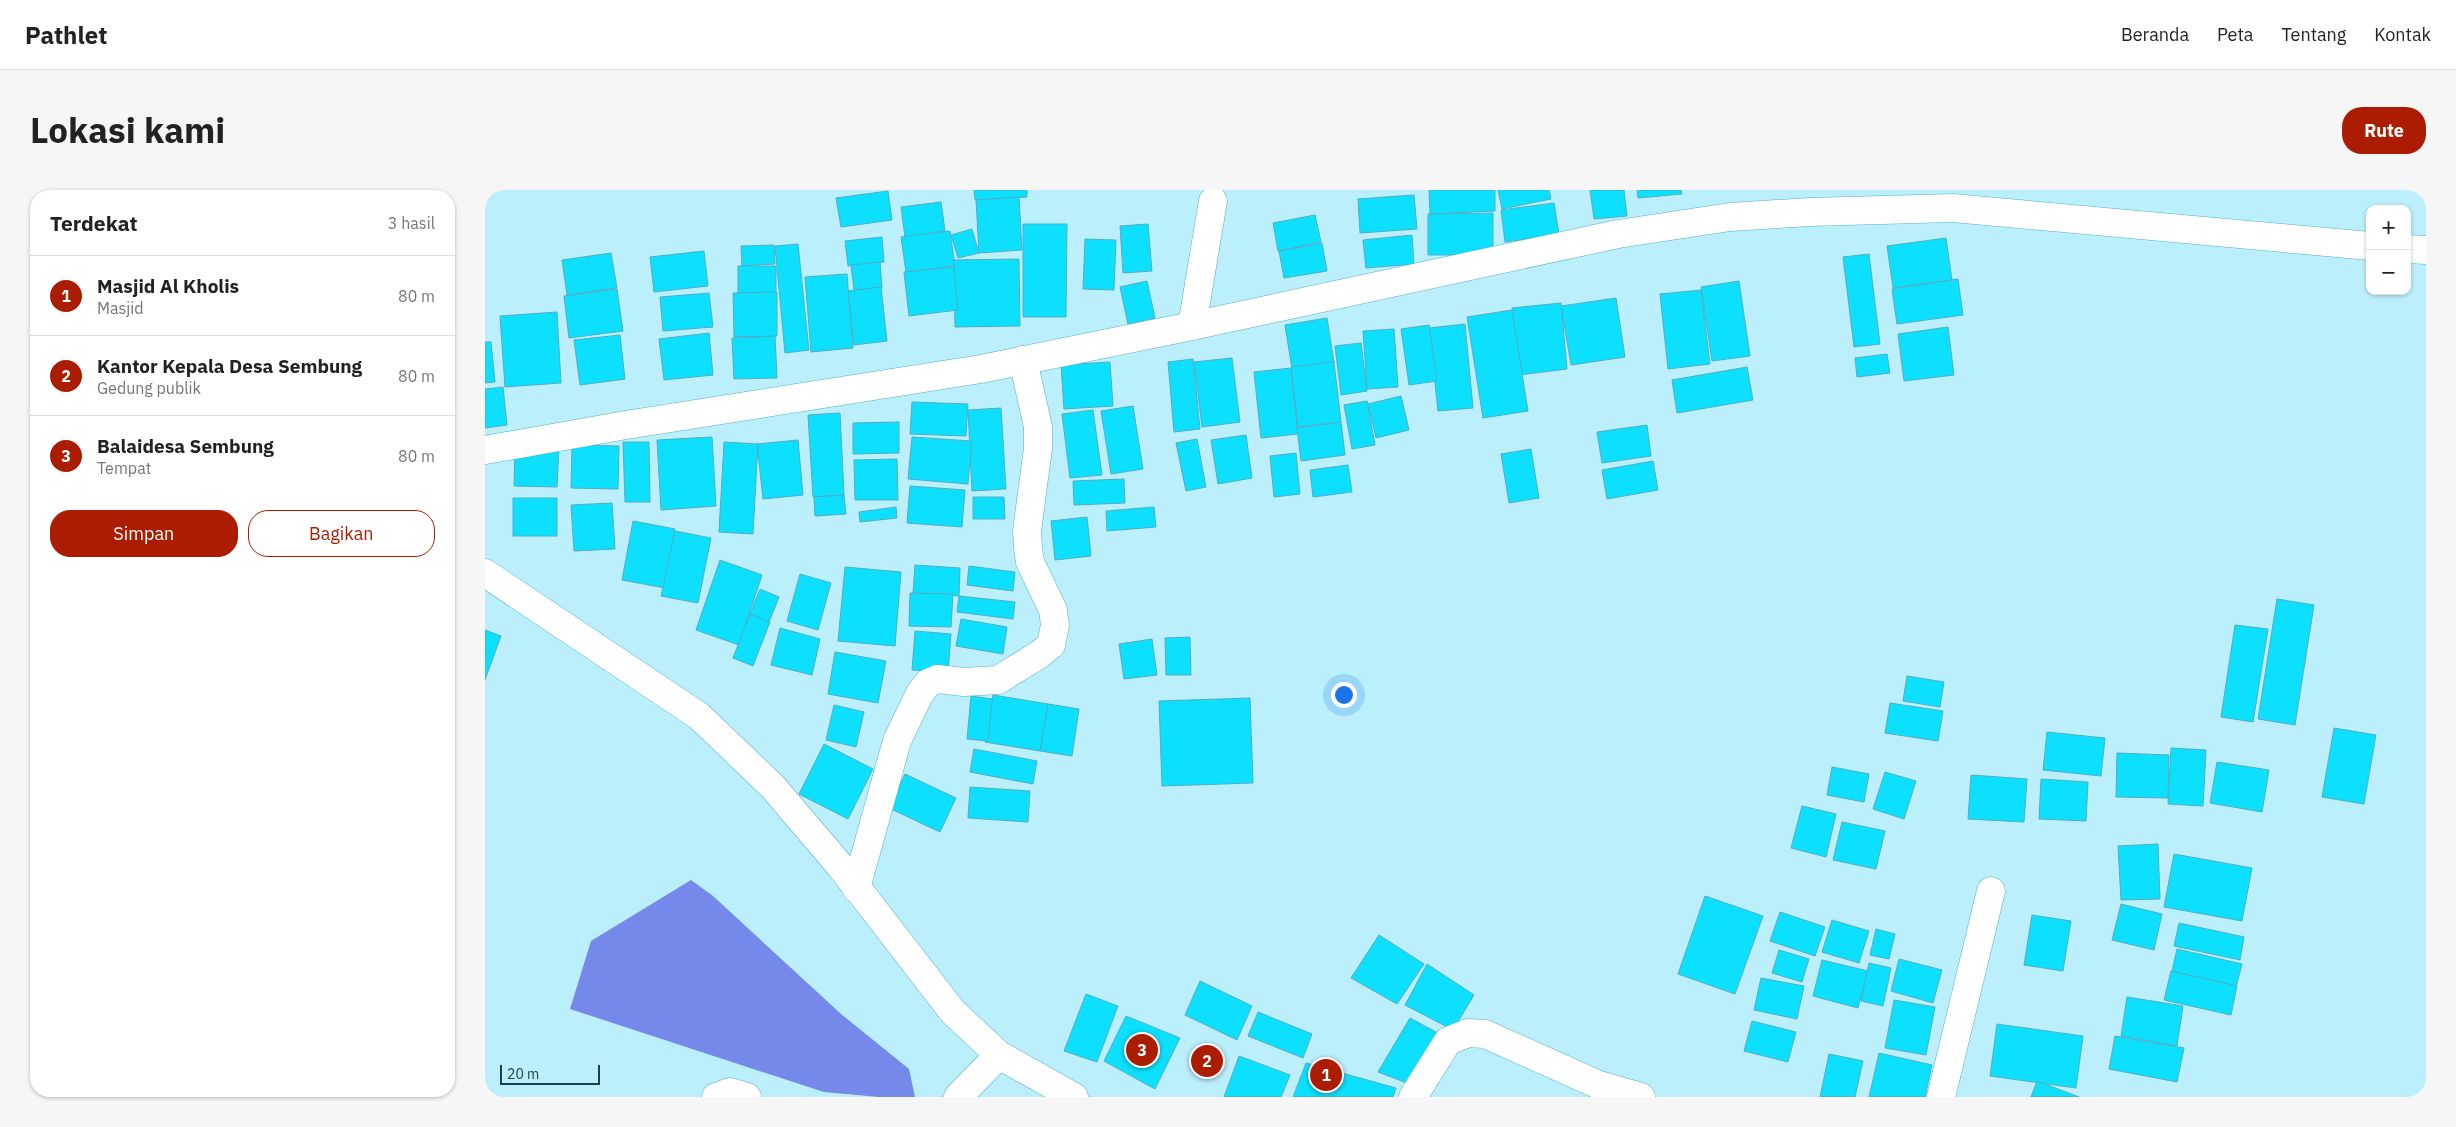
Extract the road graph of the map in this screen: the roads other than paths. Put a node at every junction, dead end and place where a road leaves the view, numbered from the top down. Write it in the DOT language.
graph roads {
  1 [pos="1213,201"];
  2 [pos="2366,246"];
  3 [pos="2411,249"];
  4 [pos="2426,250"];
  5 [pos="1192,326"];
  6 [pos="1023,360"];
  7 [pos="485,450"];
  8 [pos="485,574"];
  9 [pos="857,888"];
  10 [pos="1991,891"];
  11 [pos="999,1055"];
  12 [pos="716,1097"];
  13 [pos="747,1097"];
  14 [pos="958,1097"];
  15 [pos="1074,1097"];
  16 [pos="1413,1097"];
  17 [pos="1641,1097"];
  18 [pos="1941,1097"];
  1 -- 5 [label="street"];
  2 -- 5 [label="street"];
  3 -- 4 [label="street"];
  5 -- 6 [label="street"];
  6 -- 7 [label="street"];
  6 -- 9 [label="street"];
  8 -- 9 [label="street"];
  9 -- 11 [label="street"];
  10 -- 18 [label="street"];
  11 -- 14 [label="street"];
  11 -- 15 [label="street"];
  12 -- 13 [label="street"];
  16 -- 17 [label="street"];
}
